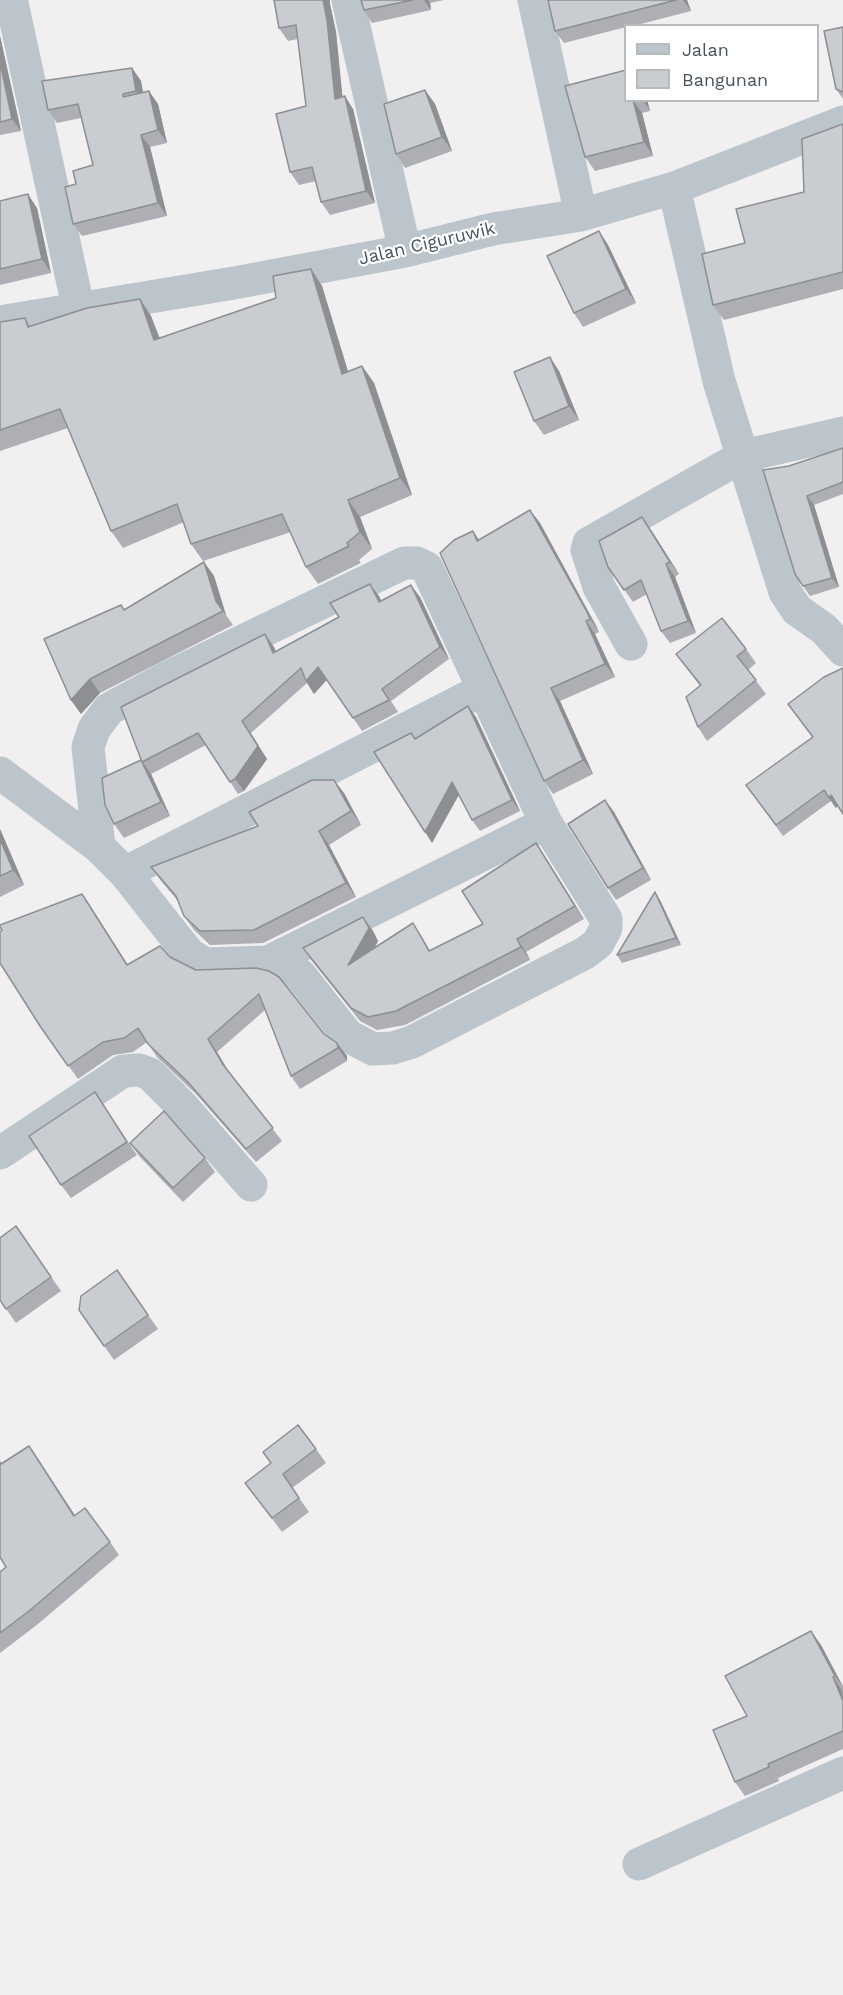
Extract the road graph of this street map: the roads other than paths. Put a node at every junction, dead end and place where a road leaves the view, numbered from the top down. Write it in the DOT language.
graph roads {
  1 [pos="348,0"];
  2 [pos="534,0"];
  3 [pos="12,3"];
  4 [pos="843,122"];
  5 [pos="674,188"];
  6 [pos="580,215"];
  7 [pos="405,251"];
  8 [pos="79,311"];
  9 [pos="0,322"];
  10 [pos="843,433"];
  11 [pos="743,456"];
  12 [pos="837,633"];
  13 [pos="631,644"];
  14 [pos="484,689"];
  15 [pos="0,773"];
  16 [pos="546,823"];
  17 [pos="99,847"];
  18 [pos="125,873"];
  19 [pos="268,962"];
  20 [pos="0,1153"];
  21 [pos="251,1185"];
  22 [pos="843,1773"];
  23 [pos="639,1864"];
  1 -- 7 [label="street"];
  2 -- 6 [label="street"];
  3 -- 8 [label="street"];
  4 -- 5 [label="street, Jalan Ciguruwik"];
  5 -- 6 [label="street, Jalan Ciguruwik"];
  5 -- 11 [label="street"];
  6 -- 7 [label="street, Jalan Ciguruwik"];
  7 -- 8 [label="street, Jalan Ciguruwik"];
  8 -- 9 [label="street, Jalan Ciguruwik"];
  10 -- 11 [label="street"];
  11 -- 12 [label="street"];
  11 -- 13 [label="street"];
  14 -- 16 [label="street"];
  14 -- 17 [label="street"];
  14 -- 18 [label="street"];
  15 -- 17 [label="street"];
  16 -- 19 [label="street"];
  16 -- 19 [label="street"];
  17 -- 18 [label="street"];
  18 -- 19 [label="street"];
  20 -- 21 [label="street"];
  22 -- 23 [label="street"];
}
